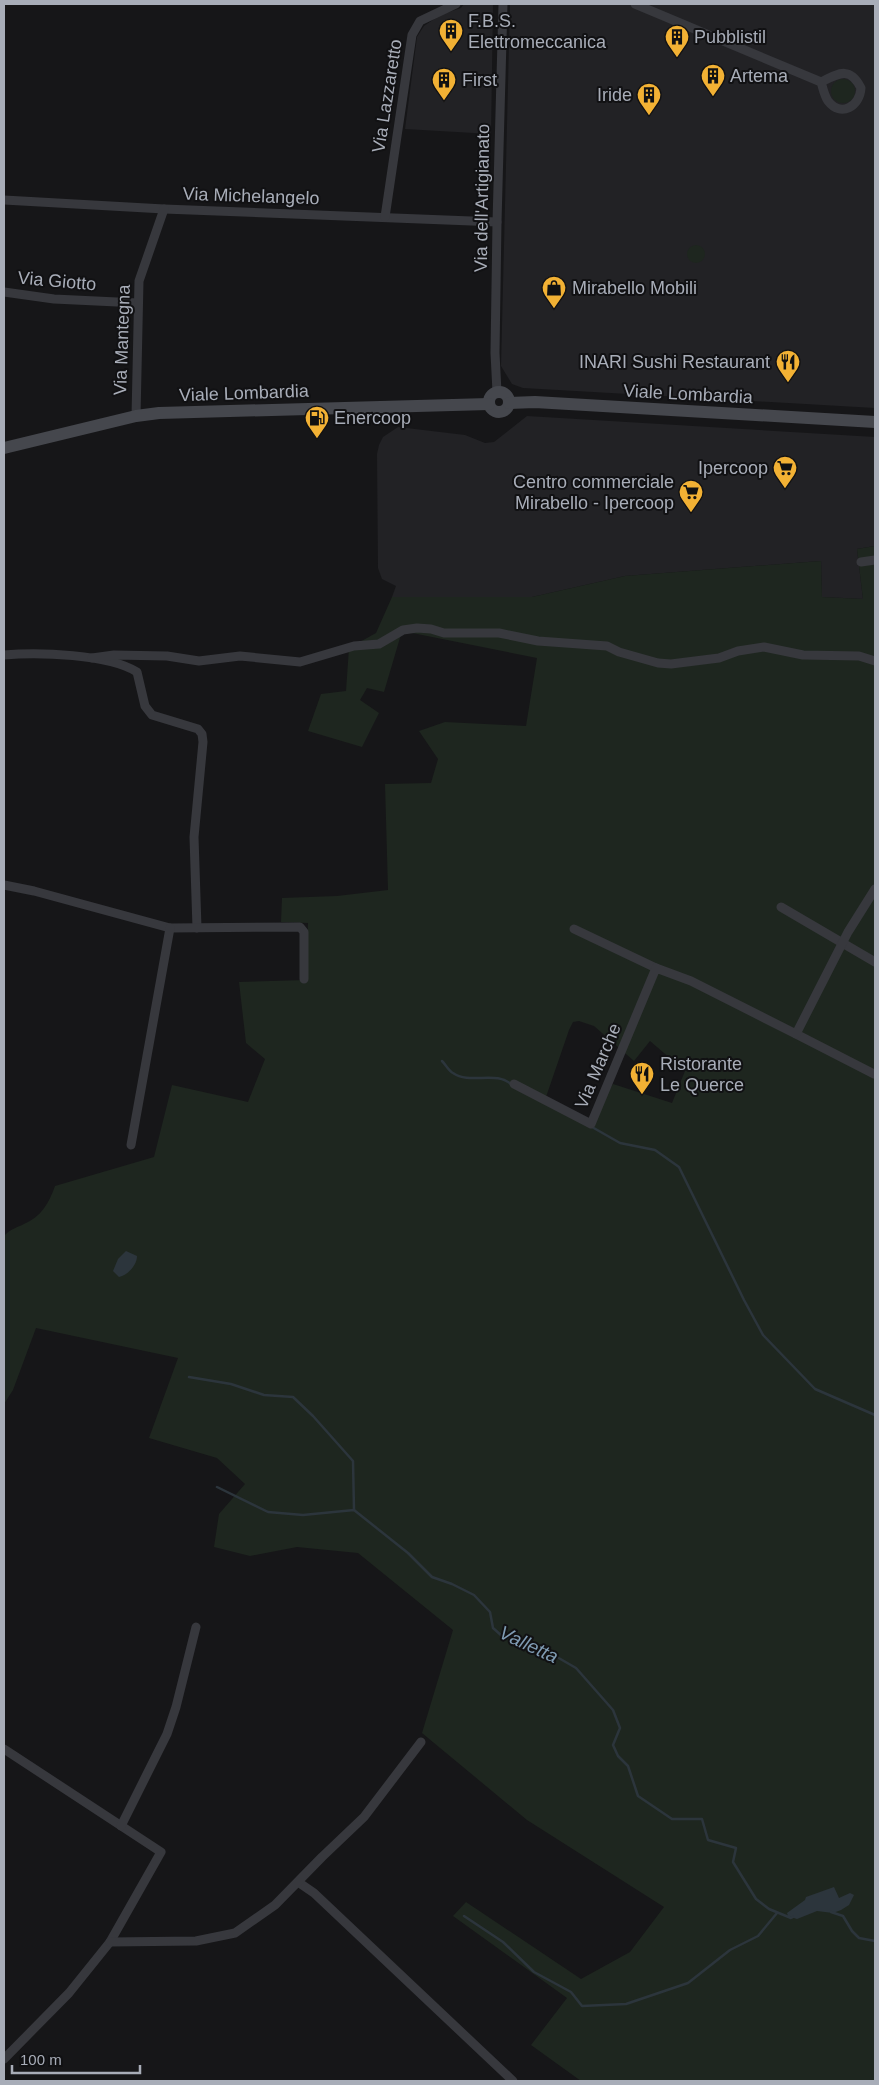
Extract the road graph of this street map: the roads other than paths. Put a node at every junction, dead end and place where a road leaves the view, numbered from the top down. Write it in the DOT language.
graph roads {
  1 [pos="456,4"];
  2 [pos="503,4"];
  3 [pos="634,4"];
  4 [pos="821,82"];
  5 [pos="4,200"];
  6 [pos="164,209"];
  7 [pos="385,217"];
  8 [pos="497,222"];
  9 [pos="4,292"];
  10 [pos="138,303"];
  11 [pos="497,392"];
  12 [pos="509,403"];
  13 [pos="489,404"];
  14 [pos="136,416"];
  15 [pos="872,423"];
  16 [pos="4,448"];
  17 [pos="875,560"];
  18 [pos="860,562"];
  19 [pos="4,655"];
  20 [pos="92,658"];
  21 [pos="875,661"];
  22 [pos="4,885"];
  23 [pos="875,889"];
  24 [pos="780,907"];
  25 [pos="170,928"];
  26 [pos="197,928"];
  27 [pos="574,929"];
  28 [pos="843,943"];
  29 [pos="875,962"];
  30 [pos="656,968"];
  31 [pos="304,979"];
  32 [pos="796,1034"];
  33 [pos="874,1074"];
  34 [pos="514,1084"];
  35 [pos="132,1145"];
  36 [pos="196,1627"];
  37 [pos="421,1742"];
  38 [pos="4,1749"];
  39 [pos="121,1826"];
  40 [pos="298,1882"];
  41 [pos="110,1942"];
  42 [pos="4,2059"];
  43 [pos="513,2081"];
  1 -- 7 [label="street, Via Lazzaretto"];
  2 -- 8 [label="street, Via dell'Artigianato"];
  3 -- 4 [label="street"];
  4 -- 4 [label="street"];
  5 -- 6 [label="street, Via Michelangelo"];
  6 -- 7 [label="street, Via Michelangelo"];
  6 -- 10 [label="street, Via Mantegna"];
  7 -- 8 [label="street, Via Michelangelo"];
  8 -- 11 [label="street, Via dell'Artigianato"];
  9 -- 10 [label="street, Via Giotto"];
  10 -- 14 [label="street, Via Mantegna"];
  11 -- 12 [label="main road"];
  11 -- 13 [label="main road"];
  12 -- 13 [label="main road"];
  12 -- 15 [label="main road, Viale Lombardia"];
  13 -- 14 [label="main road, Viale Lombardia"];
  14 -- 16 [label="main road, Viale Lombardia"];
  17 -- 18 [label="street"];
  19 -- 20 [label="street"];
  20 -- 21 [label="street"];
  20 -- 26 [label="street"];
  22 -- 25 [label="street"];
  23 -- 28 [label="street"];
  24 -- 28 [label="street"];
  25 -- 26 [label="street"];
  25 -- 35 [label="street"];
  26 -- 31 [label="street"];
  27 -- 30 [label="street"];
  28 -- 29 [label="street"];
  28 -- 32 [label="street"];
  30 -- 32 [label="street"];
  30 -- 34 [label="street, Via Marche"];
  32 -- 33 [label="street"];
  36 -- 39 [label="street"];
  37 -- 40 [label="street"];
  38 -- 39 [label="street"];
  39 -- 41 [label="street"];
  40 -- 41 [label="street"];
  40 -- 43 [label="street"];
  41 -- 42 [label="street"];
}
